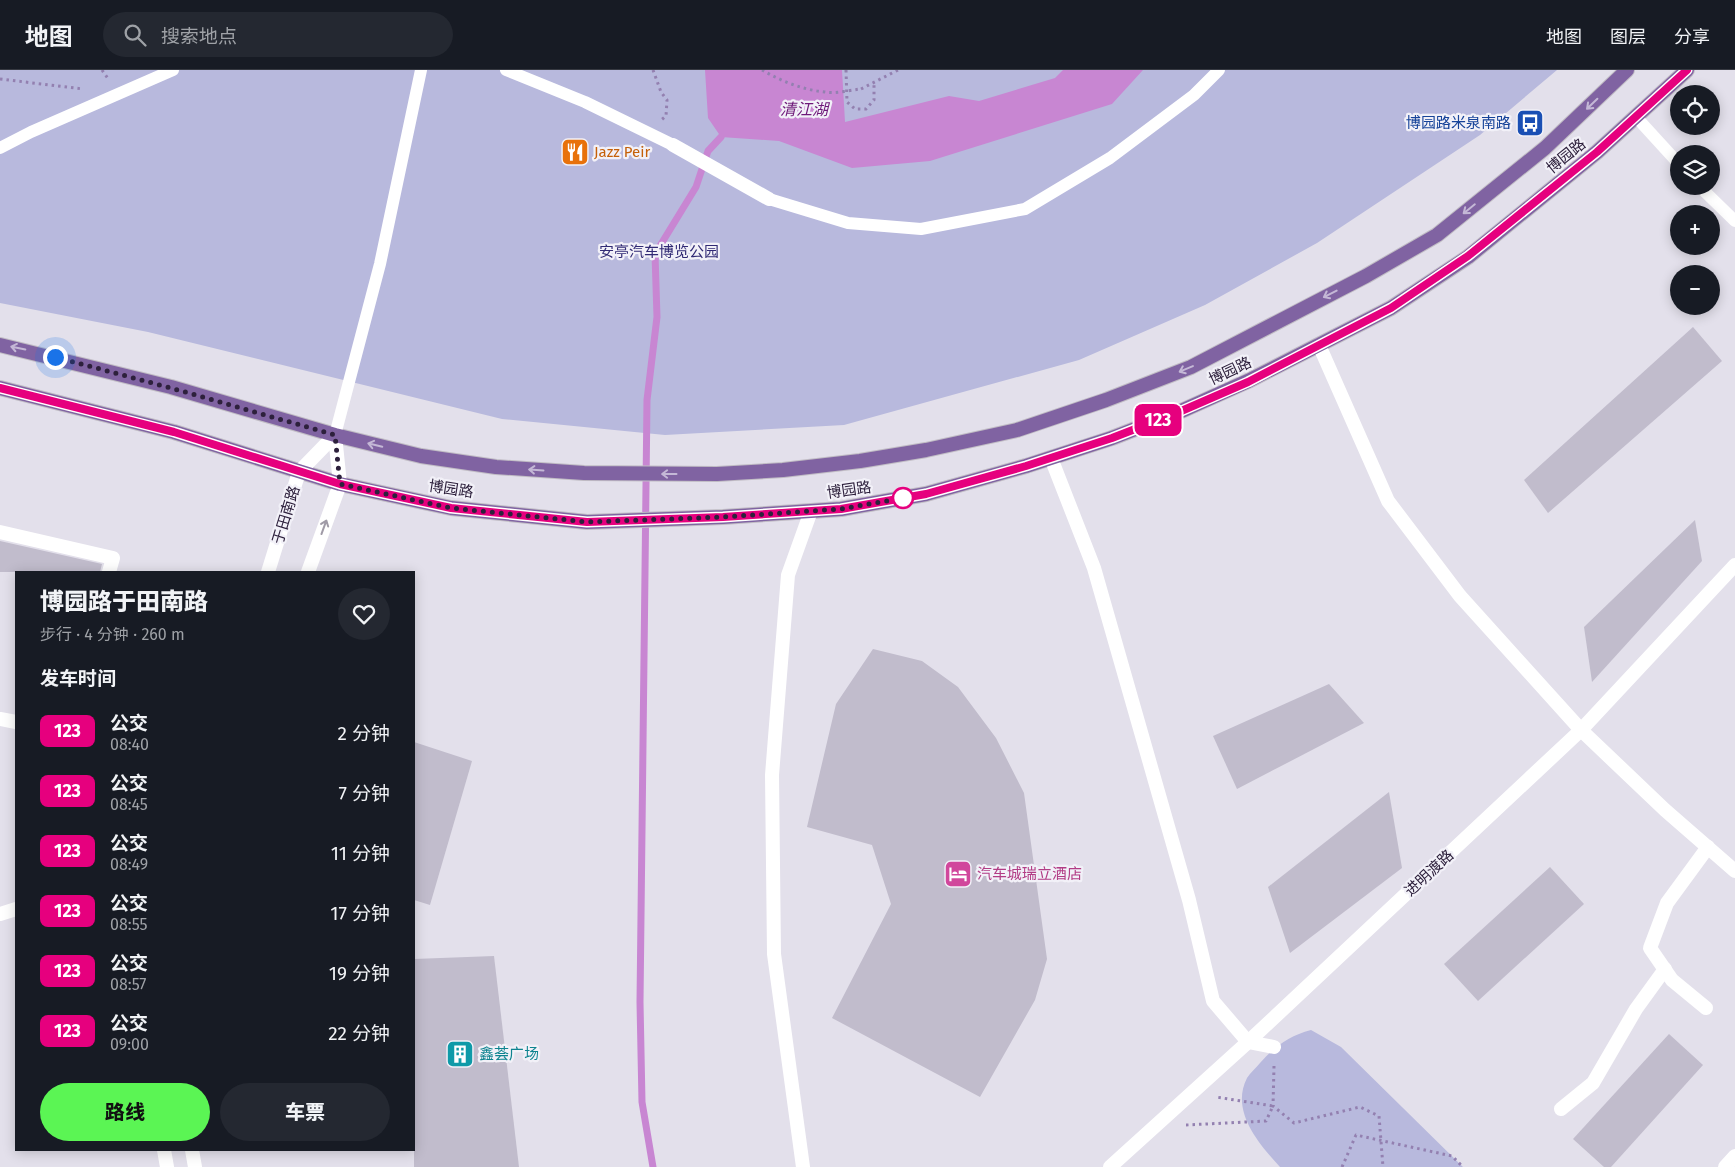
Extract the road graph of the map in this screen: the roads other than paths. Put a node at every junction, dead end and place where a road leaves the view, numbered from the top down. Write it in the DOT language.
graph roads {
  1 [pos="173,70"];
  2 [pos="421,70"];
  3 [pos="506,70"];
  4 [pos="1219,70"];
  5 [pos="1627,70"];
  6 [pos="1687,70"];
  7 [pos="1637,118"];
  8 [pos="673,145"];
  9 [pos="0,148"];
  10 [pos="1670,154"];
  11 [pos="1708,195"];
  12 [pos="769,199"];
  13 [pos="1735,221"];
  14 [pos="0,345"];
  15 [pos="1319,345"];
  16 [pos="0,388"];
  17 [pos="335,435"];
  18 [pos="1051,458"];
  19 [pos="299,472"];
  20 [pos="340,484"];
  21 [pos="810,511"];
  22 [pos="0,532"];
  23 [pos="1735,565"];
  24 [pos="109,571"];
  25 [pos="268,571"];
  26 [pos="308,571"];
  27 [pos="0,719"];
  28 [pos="15,722"];
  29 [pos="1581,730"];
  30 [pos="1708,847"];
  31 [pos="1735,871"];
  32 [pos="15,909"];
  33 [pos="0,914"];
  34 [pos="1665,969"];
  35 [pos="1706,1008"];
  36 [pos="1248,1042"];
  37 [pos="1274,1048"];
  38 [pos="1561,1110"];
  39 [pos="164,1151"];
  40 [pos="192,1151"];
  41 [pos="1735,1156"];
  42 [pos="167,1167"];
  43 [pos="195,1167"];
  44 [pos="804,1167"];
  45 [pos="1110,1167"];
  46 [pos="1725,1167"];
  1 -- 9 [label="lane"];
  2 -- 17 [label="lane"];
  3 -- 8 [label="lane"];
  4 -- 12 [label="lane"];
  5 -- 17 [label="main road, 博园路, one-way"];
  6 -- 7 [label="main road, 博园路"];
  7 -- 10 [label="lane"];
  7 -- 15 [label="main road, 博园路"];
  8 -- 12 [label="street"];
  11 -- 13 [label="lane"];
  17 -- 14 [label="main road, 博园路, one-way"];
  15 -- 18 [label="main road, 博园路"];
  15 -- 29 [label="street"];
  16 -- 19 [label="main road, 博园路"];
  17 -- 19 [label="street, 于田南路"];
  17 -- 20 [label="street"];
  18 -- 21 [label="main road, 博园路"];
  18 -- 36 [label="street"];
  19 -- 20 [label="main road, 博园路"];
  19 -- 25 [label="street, 于田南路"];
  20 -- 21 [label="main road, 博园路"];
  26 -- 20 [label="street, one-way"];
  21 -- 44 [label="street"];
  22 -- 24 [label="street"];
  23 -- 29 [label="street, 进明渡路"];
  27 -- 28 [label="street"];
  29 -- 30 [label="street"];
  29 -- 36 [label="street, 进明渡路"];
  30 -- 31 [label="street"];
  30 -- 34 [label="street"];
  32 -- 33 [label="street"];
  34 -- 35 [label="street"];
  34 -- 38 [label="street"];
  36 -- 37 [label="street"];
  36 -- 45 [label="street, 进明渡路"];
  39 -- 42 [label="street"];
  40 -- 43 [label="street"];
  41 -- 46 [label="street"];
}
